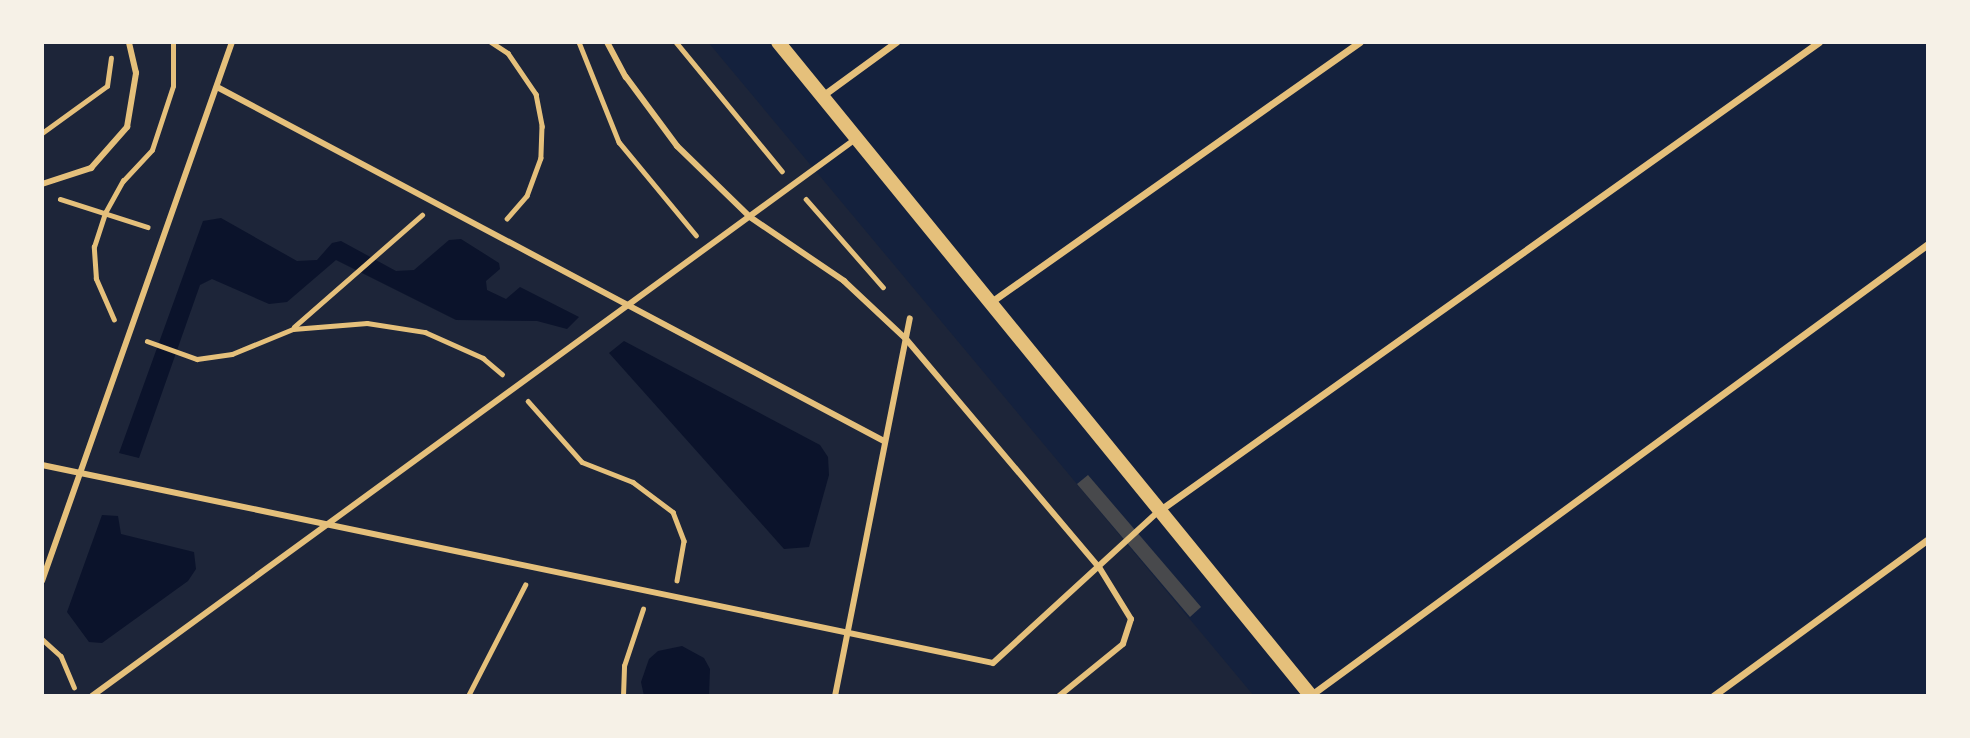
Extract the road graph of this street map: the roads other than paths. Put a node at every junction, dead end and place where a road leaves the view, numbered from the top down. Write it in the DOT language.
graph roads {
  1 [pos="129,42"];
  2 [pos="232,42"];
  3 [pos="607,42"];
  4 [pos="778,42"];
  5 [pos="896,42"];
  6 [pos="1359,42"];
  7 [pos="1819,42"];
  8 [pos="217,87"];
  9 [pos="822,96"];
  10 [pos="856,138"];
  11 [pos="42,184"];
  12 [pos="750,217"];
  13 [pos="1928,244"];
  14 [pos="991,302"];
  15 [pos="630,306"];
  16 [pos="910,318"];
  17 [pos="906,338"];
  18 [pos="884,440"];
  19 [pos="42,465"];
  20 [pos="81,473"];
  21 [pos="1160,510"];
  22 [pos="331,525"];
  23 [pos="1928,539"];
  24 [pos="1099,567"];
  25 [pos="42,581"];
  26 [pos="848,632"];
  27 [pos="92,696"];
  28 [pos="835,696"];
  29 [pos="1059,696"];
  30 [pos="1311,696"];
  31 [pos="1713,696"];
  1 -- 11 [label="street"];
  2 -- 8 [label="street"];
  3 -- 12 [label="street"];
  4 -- 9 [label="main road"];
  5 -- 9 [label="street"];
  6 -- 14 [label="street"];
  7 -- 21 [label="street"];
  8 -- 15 [label="street"];
  8 -- 20 [label="street"];
  9 -- 10 [label="main road"];
  10 -- 12 [label="street"];
  10 -- 14 [label="main road"];
  12 -- 15 [label="street"];
  12 -- 17 [label="street"];
  13 -- 30 [label="street"];
  14 -- 21 [label="main road"];
  15 -- 18 [label="street"];
  15 -- 22 [label="street"];
  16 -- 17 [label="street"];
  17 -- 18 [label="street"];
  17 -- 24 [label="street"];
  18 -- 26 [label="street"];
  19 -- 20 [label="street"];
  20 -- 22 [label="street"];
  20 -- 25 [label="street"];
  21 -- 24 [label="street"];
  21 -- 30 [label="main road"];
  22 -- 26 [label="street"];
  22 -- 27 [label="street"];
  23 -- 31 [label="street"];
  24 -- 26 [label="street"];
  24 -- 29 [label="street"];
  26 -- 28 [label="street"];
}
